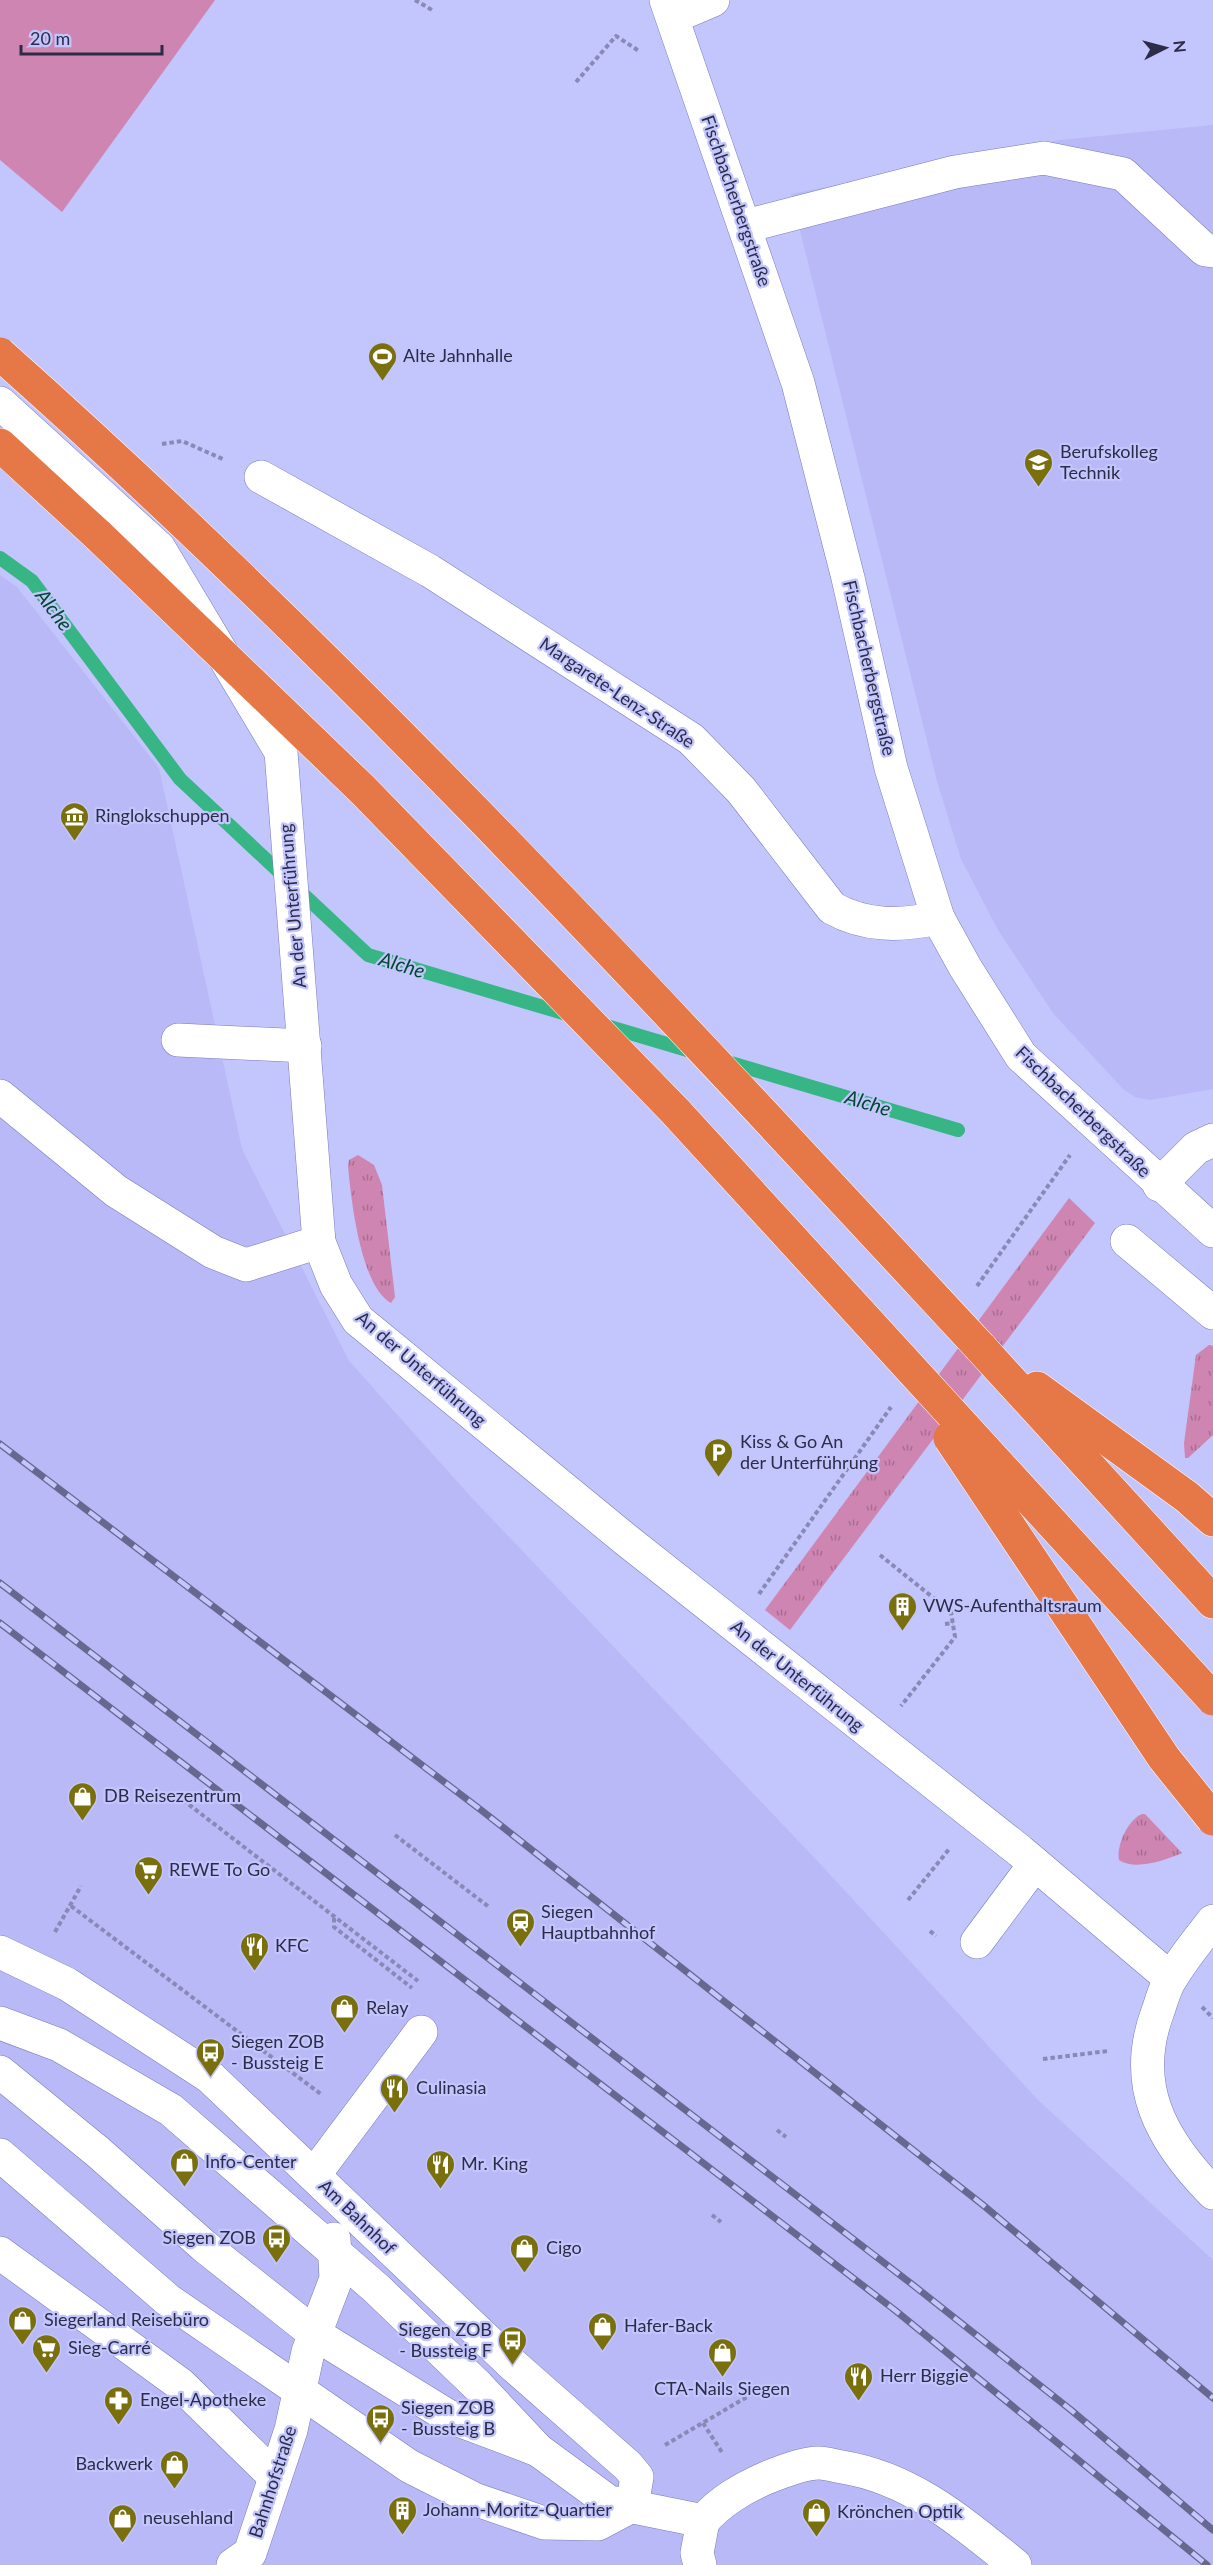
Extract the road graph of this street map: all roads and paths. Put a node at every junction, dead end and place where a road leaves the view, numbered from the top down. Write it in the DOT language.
graph roads {
  1 [pos="415,0"];
  2 [pos="713,0"];
  3 [pos="669,8"];
  4 [pos="432,10"];
  5 [pos="637,49"];
  6 [pos="576,82"];
  7 [pos="746,226"];
  8 [pos="1213,251"];
  9 [pos="0,354"];
  10 [pos="0,403"];
  11 [pos="0,445"];
  12 [pos="261,477"];
  13 [pos="938,918"];
  14 [pos="178,1040"];
  15 [pos="305,1046"];
  16 [pos="0,1096"];
  17 [pos="1213,1140"];
  18 [pos="1160,1185"];
  19 [pos="1213,1232"];
  20 [pos="1128,1241"];
  21 [pos="320,1242"];
  22 [pos="1213,1313"];
  23 [pos="980,1347"];
  24 [pos="893,1352"];
  25 [pos="1213,1520"];
  26 [pos="880,1555"];
  27 [pos="1213,1602"];
  28 [pos="953,1623"];
  29 [pos="945,1624"];
  30 [pos="1213,1699"];
  31 [pos="876,1738"];
  32 [pos="183,1800"];
  33 [pos="975,1817"];
  34 [pos="1213,1819"];
  35 [pos="395,1835"];
  36 [pos="1035,1864"];
  37 [pos="81,1886"];
  38 [pos="909,1900"];
  39 [pos="489,1906"];
  40 [pos="334,1918"];
  41 [pos="1213,1921"];
  42 [pos="977,1942"];
  43 [pos="0,1952"];
  44 [pos="1170,1978"];
  45 [pos="418,1981"];
  46 [pos="412,1988"];
  47 [pos="0,2023"];
  48 [pos="421,2032"];
  49 [pos="1148,2047"];
  50 [pos="1042,2059"];
  51 [pos="0,2073"];
  52 [pos="355,2120"];
  53 [pos="777,2130"];
  54 [pos="786,2137"];
  55 [pos="0,2155"];
  56 [pos="297,2191"];
  57 [pos="1213,2193"];
  58 [pos="712,2216"];
  59 [pos="721,2222"];
  60 [pos="0,2253"];
  61 [pos="348,2253"];
  62 [pos="305,2335"];
  63 [pos="300,2390"];
  64 [pos="752,2394"];
  65 [pos="538,2450"];
  66 [pos="628,2466"];
  67 [pos="275,2477"];
  68 [pos="605,2496"];
  69 [pos="703,2521"];
  70 [pos="232,2565"];
  71 [pos="700,2565"];
  72 [pos="1015,2565"];
  1 -- 4 [label="path"];
  2 -- 3 [label="street, Fischbacherbergstraße"];
  3 -- 7 [label="street, Fischbacherbergstraße"];
  5 -- 6 [label="path"];
  7 -- 8 [label="street"];
  7 -- 13 [label="street, Fischbacherbergstraße"];
  9 -- 23 [label="highway, bridge"];
  10 -- 15 [label="street, An der Unterführung"];
  11 -- 24 [label="highway, bridge"];
  12 -- 13 [label="street, Margarete-Lenz-Straße"];
  13 -- 18 [label="street, Fischbacherbergstraße"];
  14 -- 15 [label="street"];
  15 -- 21 [label="street, An der Unterführung"];
  16 -- 21 [label="street"];
  17 -- 18 [label="street"];
  18 -- 19 [label="street, Fischbacherbergstraße"];
  20 -- 22 [label="street"];
  21 -- 31 [label="street, An der Unterführung"];
  23 -- 25 [label="highway"];
  23 -- 27 [label="highway"];
  24 -- 30 [label="highway, bridge"];
  24 -- 34 [label="highway, bridge"];
  26 -- 28 [label="path"];
  28 -- 29 [label="path"];
  28 -- 31 [label="path"];
  31 -- 33 [label="street, An der Unterführung"];
  32 -- 40 [label="path"];
  33 -- 36 [label="street, An der Unterführung"];
  33 -- 38 [label="path"];
  35 -- 39 [label="path"];
  36 -- 42 [label="street"];
  36 -- 44 [label="street, An der Unterführung"];
  37 -- 52 [label="path"];
  40 -- 45 [label="path"];
  40 -- 46 [label="path"];
  41 -- 44 [label="street"];
  43 -- 56 [label="street, Am Bahnhof"];
  44 -- 49 [label="street"];
  47 -- 56 [label="street"];
  48 -- 52 [label="street"];
  49 -- 50 [label="path"];
  49 -- 57 [label="street"];
  51 -- 62 [label="street"];
  52 -- 56 [label="street"];
  53 -- 54 [label="path"];
  55 -- 63 [label="street"];
  56 -- 61 [label="street"];
  56 -- 61 [label="street, Bahnhofstraße"];
  56 -- 66 [label="street, Am Bahnhof"];
  58 -- 59 [label="path"];
  60 -- 67 [label="street"];
  61 -- 62 [label="street, Bahnhofstraße"];
  61 -- 65 [label="street"];
  62 -- 63 [label="street, Bahnhofstraße"];
  62 -- 65 [label="street"];
  63 -- 67 [label="street, Bahnhofstraße"];
  63 -- 68 [label="street"];
  64 -- 66 [label="path"];
  65 -- 68 [label="street"];
  66 -- 68 [label="street"];
  67 -- 70 [label="street, Bahnhofstraße"];
  68 -- 69 [label="street"];
  69 -- 71 [label="street"];
  69 -- 72 [label="street"];
}
